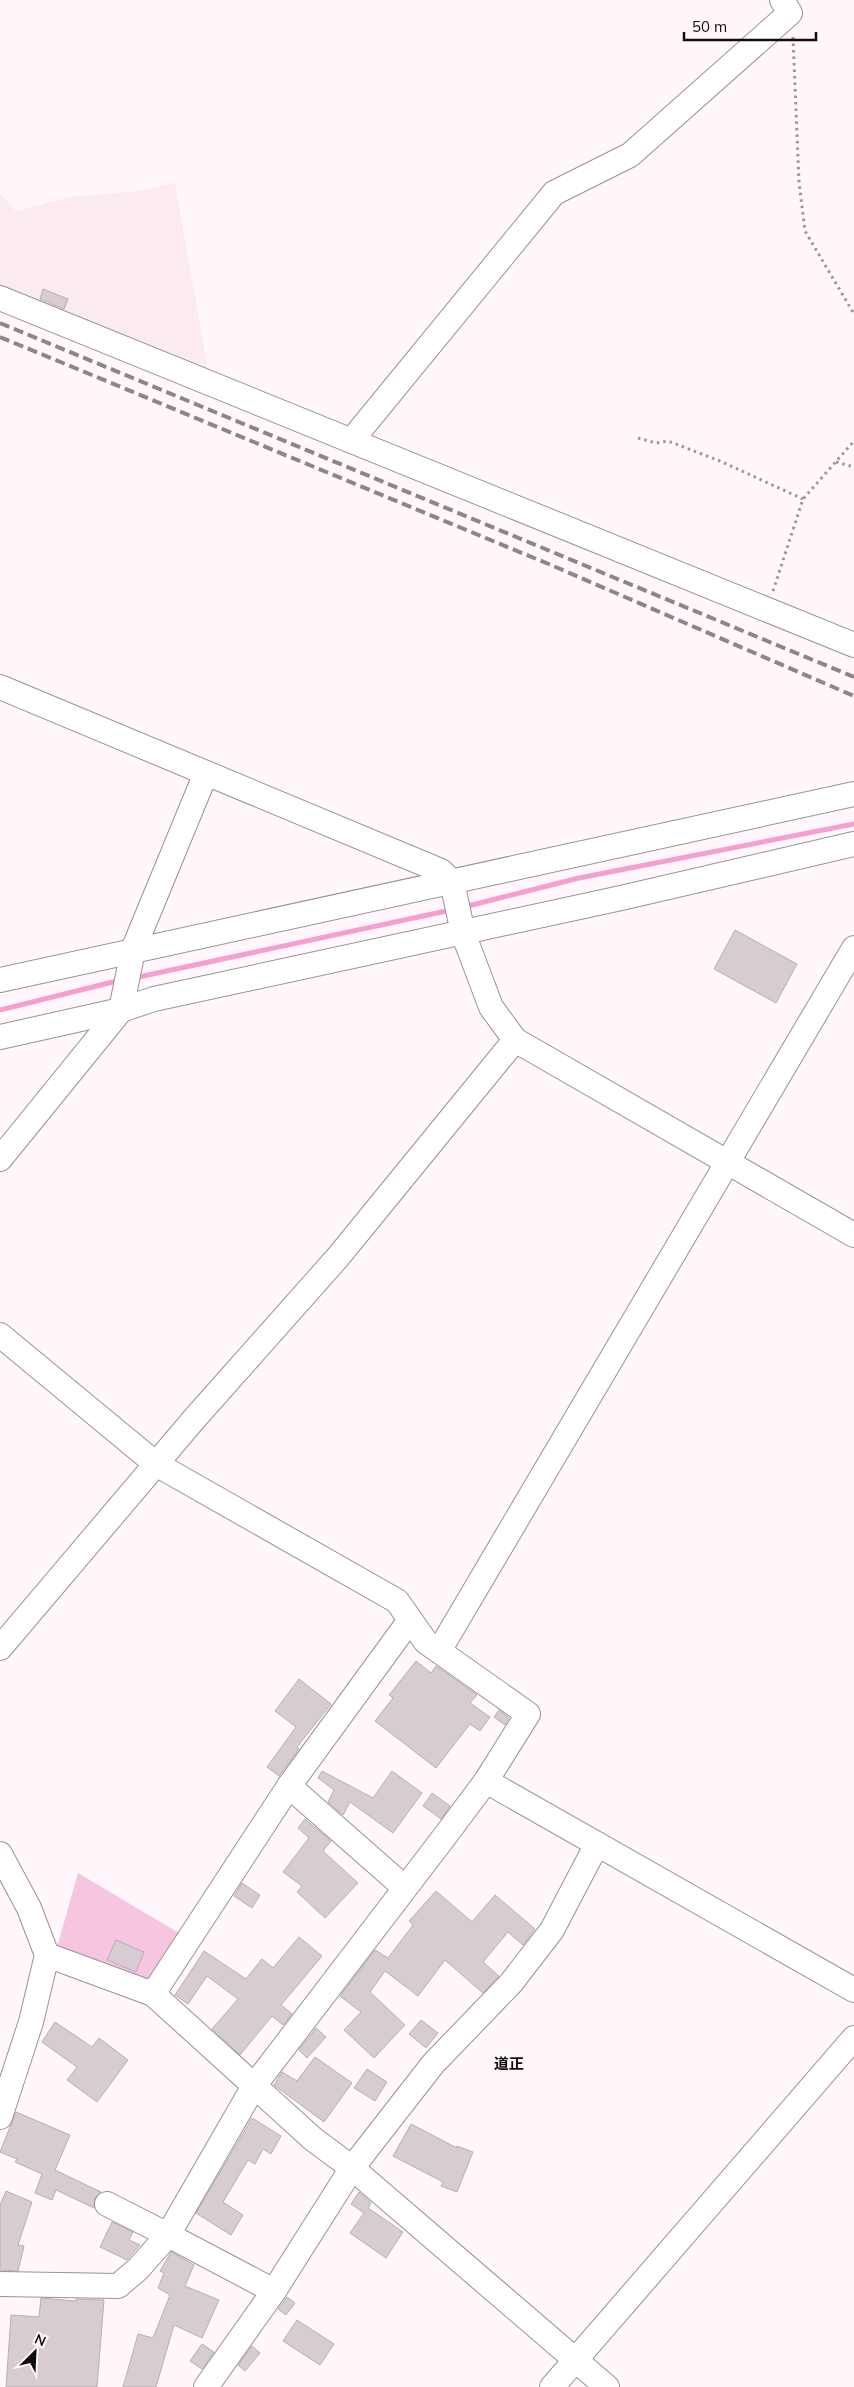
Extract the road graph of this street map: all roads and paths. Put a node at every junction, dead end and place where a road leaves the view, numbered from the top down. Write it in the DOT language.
graph roads {
  1 [pos="786,6"];
  2 [pos="0,298"];
  3 [pos="854,314"];
  4 [pos="638,438"];
  5 [pos="351,441"];
  6 [pos="854,441"];
  7 [pos="836,462"];
  8 [pos="854,467"];
  9 [pos="803,499"];
  10 [pos="767,610"];
  11 [pos="854,645"];
  12 [pos="0,687"];
  13 [pos="206,773"];
  14 [pos="854,794"];
  15 [pos="854,844"];
  16 [pos="452,882"];
  17 [pos="463,933"];
  18 [pos="854,948"];
  19 [pos="133,950"];
  20 [pos="0,980"];
  21 [pos="121,1010"];
  22 [pos="0,1037"];
  23 [pos="516,1040"];
  24 [pos="0,1159"];
  25 [pos="728,1161"];
  26 [pos="854,1235"];
  27 [pos="0,1335"];
  28 [pos="156,1464"];
  29 [pos="410,1620"];
  30 [pos="0,1648"];
  31 [pos="439,1651"];
  32 [pos="486,1780"];
  33 [pos="289,1786"];
  34 [pos="597,1844"];
  35 [pos="0,1854"];
  36 [pos="405,1888"];
  37 [pos="47,1955"];
  38 [pos="854,1990"];
  39 [pos="153,1994"];
  40 [pos="854,2038"];
  41 [pos="254,2086"];
  42 [pos="0,2117"];
  43 [pos="352,2168"];
  44 [pos="107,2204"];
  45 [pos="168,2235"];
  46 [pos="0,2284"];
  47 [pos="274,2291"];
  48 [pos="575,2360"];
  49 [pos="206,2387"];
  50 [pos="552,2387"];
  51 [pos="607,2387"];
  1 -- 3 [label="path"];
  1 -- 5 [label="street"];
  2 -- 5 [label="street"];
  4 -- 9 [label="path"];
  5 -- 10 [label="street"];
  6 -- 7 [label="path"];
  7 -- 8 [label="path"];
  7 -- 9 [label="path"];
  9 -- 10 [label="path"];
  10 -- 11 [label="street"];
  12 -- 13 [label="street"];
  13 -- 16 [label="street"];
  13 -- 19 [label="street"];
  14 -- 16 [label="street"];
  15 -- 17 [label="street"];
  16 -- 17 [label="street"];
  16 -- 19 [label="street"];
  17 -- 21 [label="street"];
  17 -- 23 [label="street"];
  18 -- 25 [label="street"];
  19 -- 20 [label="street"];
  19 -- 21 [label="street"];
  21 -- 22 [label="street"];
  21 -- 24 [label="street"];
  23 -- 25 [label="street"];
  23 -- 28 [label="street"];
  25 -- 26 [label="street"];
  25 -- 31 [label="street"];
  27 -- 28 [label="street"];
  28 -- 29 [label="street"];
  28 -- 30 [label="street"];
  29 -- 31 [label="street"];
  29 -- 33 [label="street"];
  31 -- 32 [label="street"];
  32 -- 34 [label="street"];
  32 -- 36 [label="street"];
  33 -- 36 [label="street"];
  33 -- 39 [label="street"];
  34 -- 38 [label="street"];
  34 -- 43 [label="street"];
  35 -- 37 [label="street"];
  36 -- 41 [label="street"];
  37 -- 39 [label="street"];
  37 -- 42 [label="street"];
  39 -- 41 [label="street"];
  40 -- 48 [label="street"];
  41 -- 43 [label="street"];
  41 -- 45 [label="street"];
  43 -- 47 [label="street"];
  43 -- 48 [label="street"];
  44 -- 45 [label="street"];
  45 -- 46 [label="street"];
  45 -- 47 [label="street"];
  47 -- 49 [label="street"];
  48 -- 50 [label="street"];
  48 -- 51 [label="street"];
}
